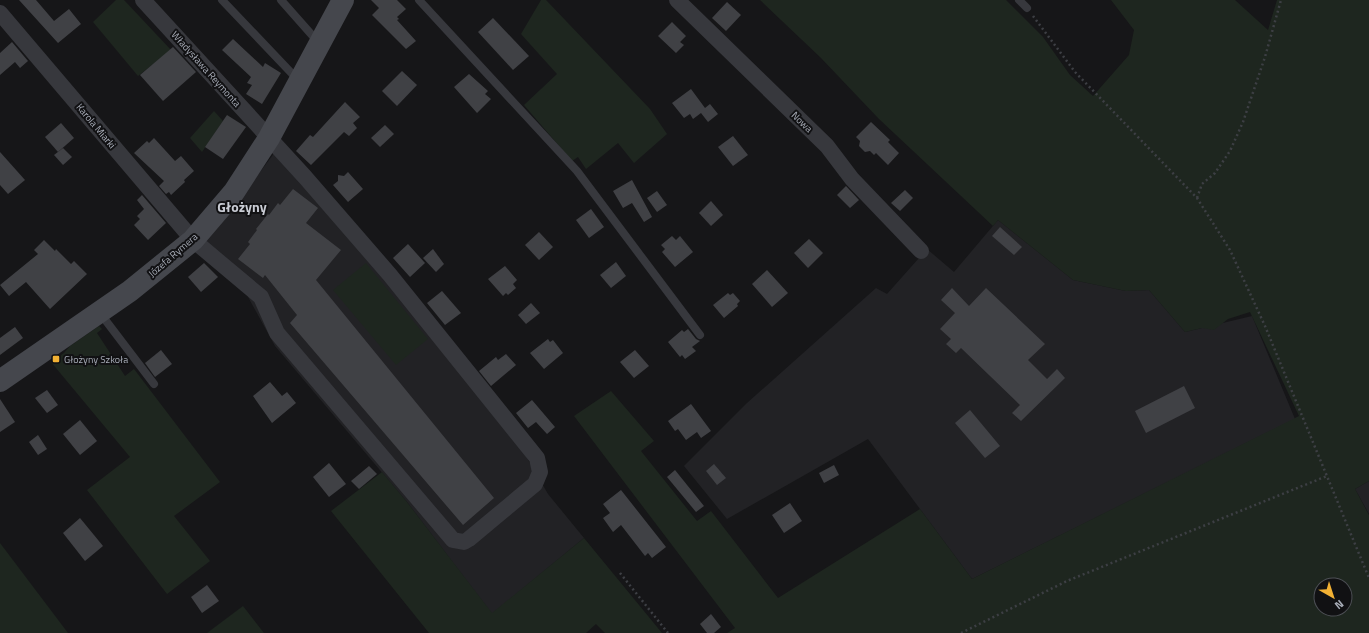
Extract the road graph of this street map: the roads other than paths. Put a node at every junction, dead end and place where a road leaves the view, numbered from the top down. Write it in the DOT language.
graph roads {
  1 [pos="143,0"];
  2 [pos="222,0"];
  3 [pos="281,0"];
  4 [pos="343,0"];
  5 [pos="419,0"];
  6 [pos="677,0"];
  7 [pos="1019,0"];
  8 [pos="1027,8"];
  9 [pos="0,13"];
  10 [pos="321,45"];
  11 [pos="300,83"];
  12 [pos="269,138"];
  13 [pos="193,240"];
  14 [pos="921,251"];
  15 [pos="100,312"];
  16 [pos="700,335"];
  17 [pos="0,381"];
  18 [pos="154,384"];
  1 -- 12 [label="street, Władysława Reymonta"];
  2 -- 11 [label="lane"];
  3 -- 10 [label="lane"];
  4 -- 10 [label="street, Józefa Rymera"];
  5 -- 16 [label="lane"];
  6 -- 14 [label="street, Nowa"];
  7 -- 8 [label="lane"];
  9 -- 13 [label="street, Karola Miarki"];
  10 -- 11 [label="street, Józefa Rymera"];
  11 -- 12 [label="street, Józefa Rymera"];
  12 -- 13 [label="street, Józefa Rymera"];
  12 -- 13 [label="street, Władysława Reymonta"];
  13 -- 15 [label="street, Józefa Rymera"];
  15 -- 17 [label="street, Józefa Rymera"];
  15 -- 18 [label="lane"];
}
